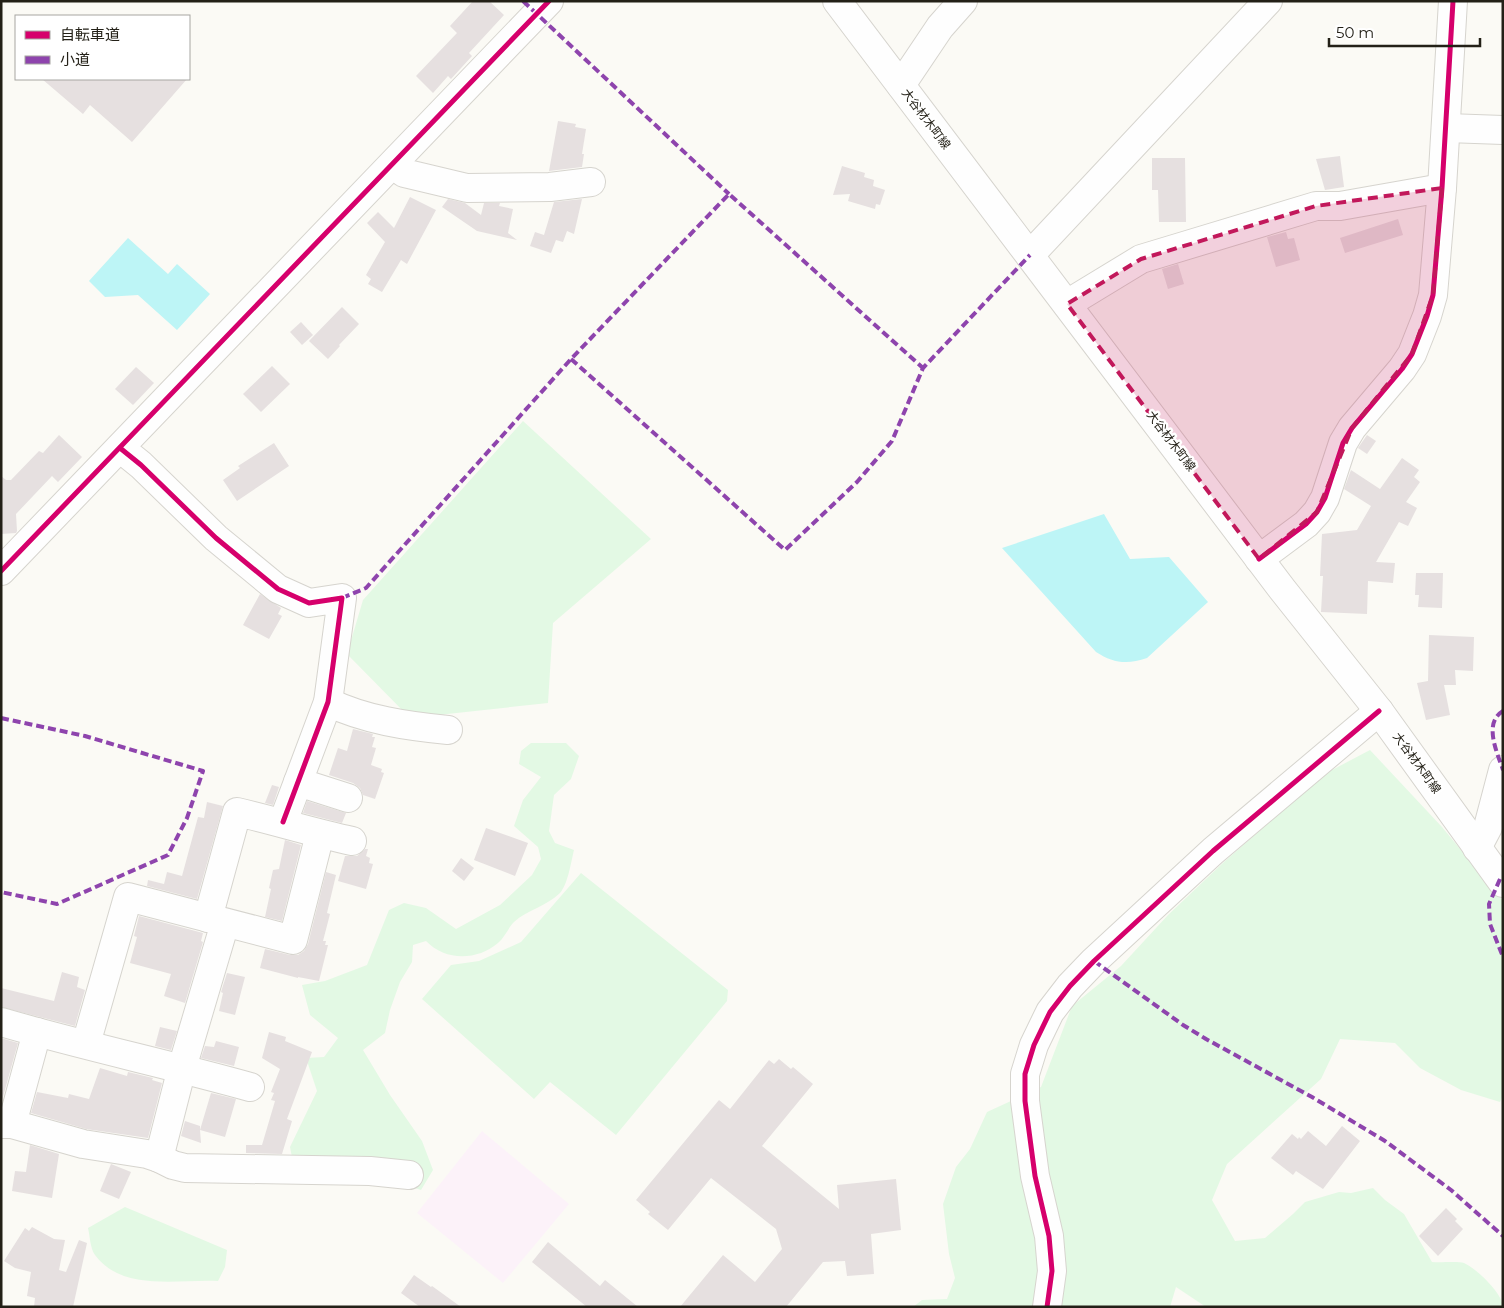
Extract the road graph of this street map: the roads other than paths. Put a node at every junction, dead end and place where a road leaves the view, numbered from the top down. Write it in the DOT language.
graph roads {
  1 [pos="549,1"];
  2 [pos="837,1"];
  3 [pos="962,1"];
  4 [pos="1268,1"];
  5 [pos="1453,1"];
  6 [pos="901,85"];
  7 [pos="1447,128"];
  8 [pos="1503,130"];
  9 [pos="394,164"];
  10 [pos="591,182"];
  11 [pos="1442,188"];
  12 [pos="1030,255"];
  13 [pos="1067,304"];
  14 [pos="120,448"];
  15 [pos="1259,559"];
  16 [pos="1,571"];
  17 [pos="328,702"];
  18 [pos="1379,711"];
  19 [pos="448,730"];
  20 [pos="1503,770"];
  21 [pos="298,782"];
  22 [pos="348,798"];
  23 [pos="283,822"];
  24 [pos="320,834"];
  25 [pos="352,841"];
  26 [pos="1477,848"];
  27 [pos="1503,883"];
  28 [pos="216,921"];
  29 [pos="1,1022"];
  30 [pos="37,1032"];
  31 [pos="86,1044"];
  32 [pos="182,1068"];
  33 [pos="250,1087"];
  34 [pos="7,1124"];
  35 [pos="159,1158"];
  36 [pos="408,1175"];
  37 [pos="1047,1307"];
  1 -- 9 [label="street"];
  2 -- 6 [label="street, 大谷材木町線"];
  3 -- 6 [label="street"];
  4 -- 12 [label="street"];
  5 -- 7 [label="street"];
  6 -- 12 [label="street, 大谷材木町線"];
  7 -- 8 [label="street"];
  7 -- 11 [label="street"];
  9 -- 10 [label="street"];
  9 -- 14 [label="street"];
  11 -- 13 [label="street"];
  11 -- 15 [label="street"];
  12 -- 13 [label="street, 大谷材木町線"];
  13 -- 15 [label="street, 大谷材木町線"];
  14 -- 16 [label="street"];
  14 -- 17 [label="street"];
  15 -- 18 [label="street, 大谷材木町線"];
  17 -- 19 [label="street"];
  17 -- 21 [label="street"];
  18 -- 26 [label="street, 大谷材木町線"];
  18 -- 37 [label="street"];
  20 -- 26 [label="street"];
  21 -- 22 [label="street"];
  21 -- 23 [label="street"];
  23 -- 24 [label="street"];
  23 -- 28 [label="street"];
  24 -- 25 [label="street"];
  24 -- 28 [label="street"];
  26 -- 27 [label="street, 大谷材木町線"];
  28 -- 31 [label="street"];
  28 -- 32 [label="street"];
  29 -- 30 [label="street"];
  30 -- 31 [label="street"];
  30 -- 34 [label="street"];
  31 -- 32 [label="street"];
  32 -- 33 [label="street"];
  32 -- 35 [label="street"];
  34 -- 35 [label="street"];
  35 -- 36 [label="street"];
}
